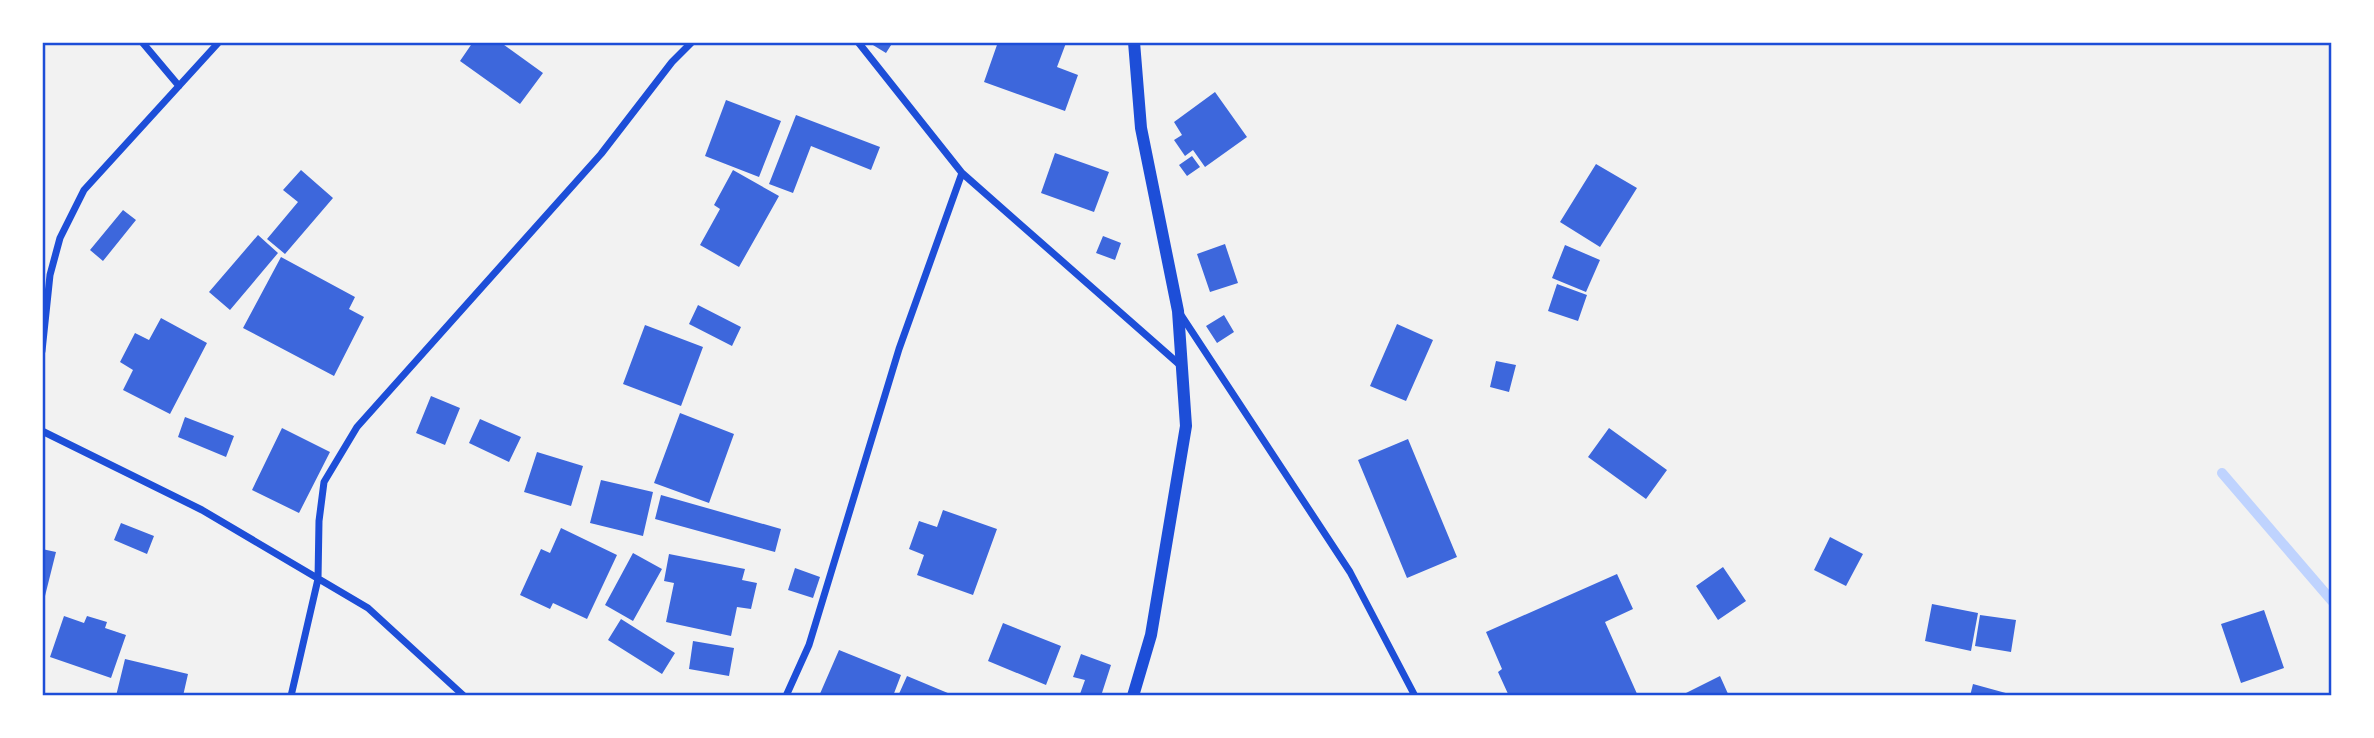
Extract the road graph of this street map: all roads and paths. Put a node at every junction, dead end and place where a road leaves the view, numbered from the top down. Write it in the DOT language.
graph roads {
  1 [pos="142,42"];
  2 [pos="219,42"];
  3 [pos="692,42"];
  4 [pos="858,42"];
  5 [pos="1134,42"];
  6 [pos="179,86"];
  7 [pos="962,173"];
  8 [pos="1178,311"];
  9 [pos="42,351"];
  10 [pos="1181,365"];
  11 [pos="42,431"];
  12 [pos="318,579"];
  13 [pos="291,696"];
  14 [pos="464,696"];
  15 [pos="786,696"];
  16 [pos="1133,696"];
  17 [pos="1415,696"];
  1 -- 6 [label="street"];
  2 -- 6 [label="street"];
  3 -- 12 [label="street"];
  4 -- 7 [label="street"];
  5 -- 8 [label="street"];
  6 -- 9 [label="street"];
  7 -- 10 [label="street"];
  7 -- 15 [label="street"];
  8 -- 10 [label="street"];
  8 -- 17 [label="street"];
  10 -- 16 [label="street"];
  11 -- 12 [label="street"];
  12 -- 13 [label="street"];
  12 -- 14 [label="street"];
}
